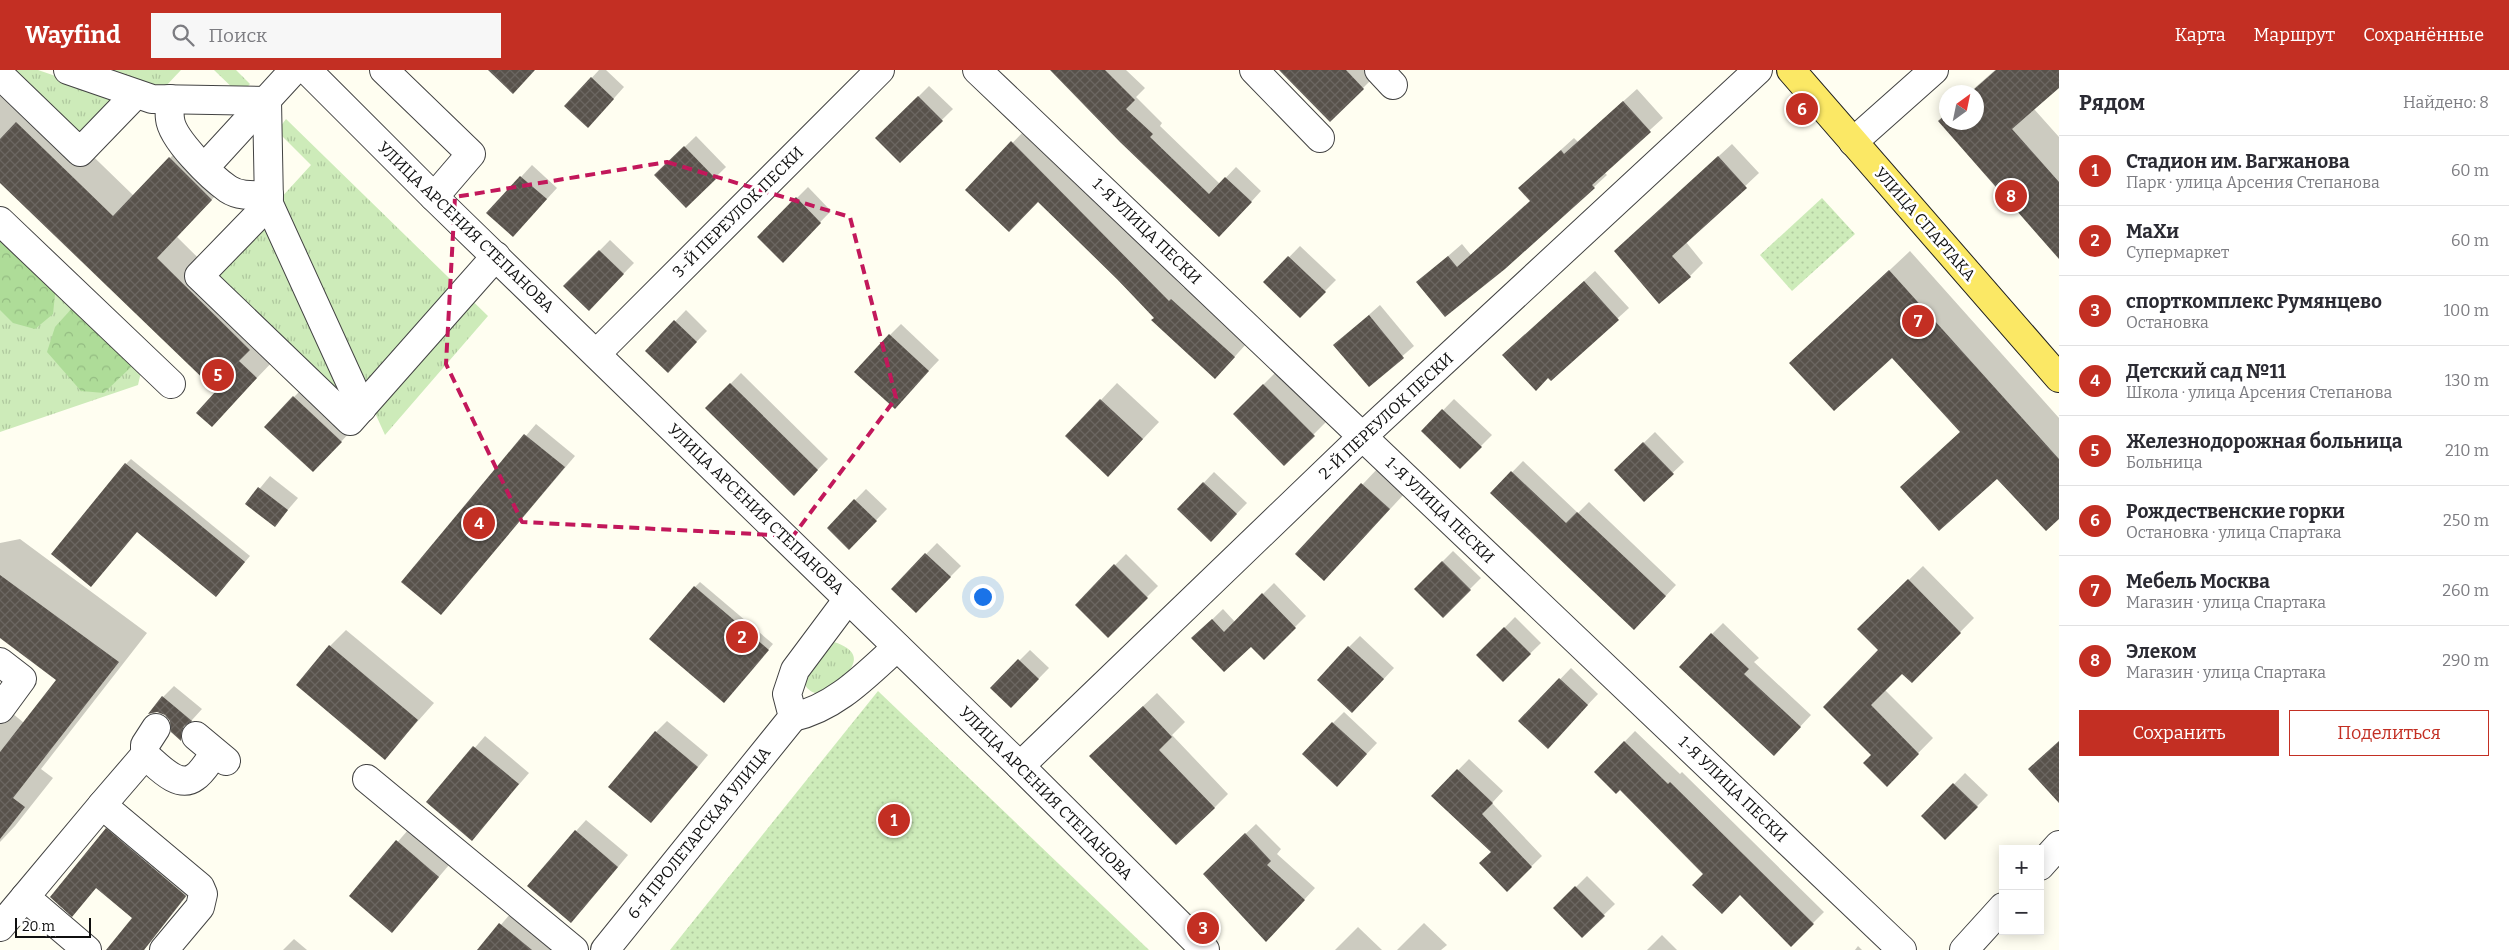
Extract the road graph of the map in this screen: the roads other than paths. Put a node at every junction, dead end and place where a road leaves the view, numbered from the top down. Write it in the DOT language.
graph roads {
  1 [pos="68,70"];
  2 [pos="294,70"];
  3 [pos="307,70"];
  4 [pos="384,70"];
  5 [pos="880,70"];
  6 [pos="977,70"];
  7 [pos="1254,70"];
  8 [pos="1758,70"];
  9 [pos="1791,70"];
  10 [pos="1934,70"];
  11 [pos="0,75"];
  12 [pos="136,94"];
  13 [pos="170,99"];
  14 [pos="267,101"];
  15 [pos="1320,138"];
  16 [pos="1853,142"];
  17 [pos="205,167"];
  18 [pos="434,197"];
  19 [pos="269,199"];
  20 [pos="0,221"];
  21 [pos="496,256"];
  22 [pos="597,353"];
  23 [pos="2059,378"];
  24 [pos="171,384"];
  25 [pos="362,408"];
  26 [pos="1363,436"];
  27 [pos="848,599"];
  28 [pos="897,647"];
  29 [pos="0,662"];
  30 [pos="0,709"];
  31 [pos="793,717"];
  32 [pos="156,728"];
  33 [pos="212,750"];
  34 [pos="145,755"];
  35 [pos="1020,766"];
  36 [pos="367,779"];
  37 [pos="102,805"];
  38 [pos="2059,845"];
  39 [pos="2044,862"];
  40 [pos="25,898"];
  41 [pos="1999,912"];
  42 [pos="0,927"];
  43 [pos="82,948"];
  44 [pos="164,950"];
  45 [pos="574,950"];
  46 [pos="604,950"];
  47 [pos="1205,950"];
  48 [pos="1902,950"];
  49 [pos="1964,950"];
  1 -- 12 [label="street"];
  2 -- 14 [label="street"];
  3 -- 18 [label="street, УЛИЦА АРСЕНИЯ СТЕПАНОВА"];
  4 -- 18 [label="street"];
  5 -- 22 [label="street, 3-Й ПЕРЕУЛОК ПЕСКИ"];
  6 -- 26 [label="street, 1-Я УЛИЦА ПЕСКИ"];
  7 -- 15 [label="street"];
  8 -- 26 [label="street, 2-Й ПЕРЕУЛОК ПЕСКИ"];
  9 -- 16 [label="main road, УЛИЦА СПАРТАКА"];
  10 -- 16 [label="street"];
  11 -- 12 [label="street"];
  12 -- 13 [label="street"];
  13 -- 14 [label="street"];
  13 -- 17 [label="street"];
  14 -- 17 [label="street"];
  14 -- 19 [label="street"];
  16 -- 23 [label="main road, УЛИЦА СПАРТАКА"];
  17 -- 19 [label="street"];
  18 -- 21 [label="street, УЛИЦА АРСЕНИЯ СТЕПАНОВА"];
  19 -- 25 [label="street"];
  19 -- 25 [label="street"];
  20 -- 24 [label="street"];
  21 -- 22 [label="street, УЛИЦА АРСЕНИЯ СТЕПАНОВА"];
  21 -- 25 [label="street"];
  22 -- 27 [label="street, УЛИЦА АРСЕНИЯ СТЕПАНОВА"];
  26 -- 35 [label="street, 2-Й ПЕРЕУЛОК ПЕСКИ"];
  26 -- 48 [label="street, 1-Я УЛИЦА ПЕСКИ"];
  27 -- 28 [label="street, УЛИЦА АРСЕНИЯ СТЕПАНОВА"];
  27 -- 31 [label="street"];
  28 -- 31 [label="street"];
  28 -- 35 [label="street, УЛИЦА АРСЕНИЯ СТЕПАНОВА"];
  29 -- 30 [label="street"];
  31 -- 46 [label="street, 6-Я ПРОЛЕТАРСКАЯ УЛИЦА"];
  32 -- 34 [label="street"];
  33 -- 34 [label="street"];
  34 -- 37 [label="street"];
  35 -- 47 [label="street, УЛИЦА АРСЕНИЯ СТЕПАНОВА"];
  36 -- 45 [label="street"];
  37 -- 40 [label="street"];
  37 -- 44 [label="street"];
  38 -- 39 [label="street"];
  40 -- 42 [label="street"];
  40 -- 43 [label="street"];
  41 -- 49 [label="street"];
}
